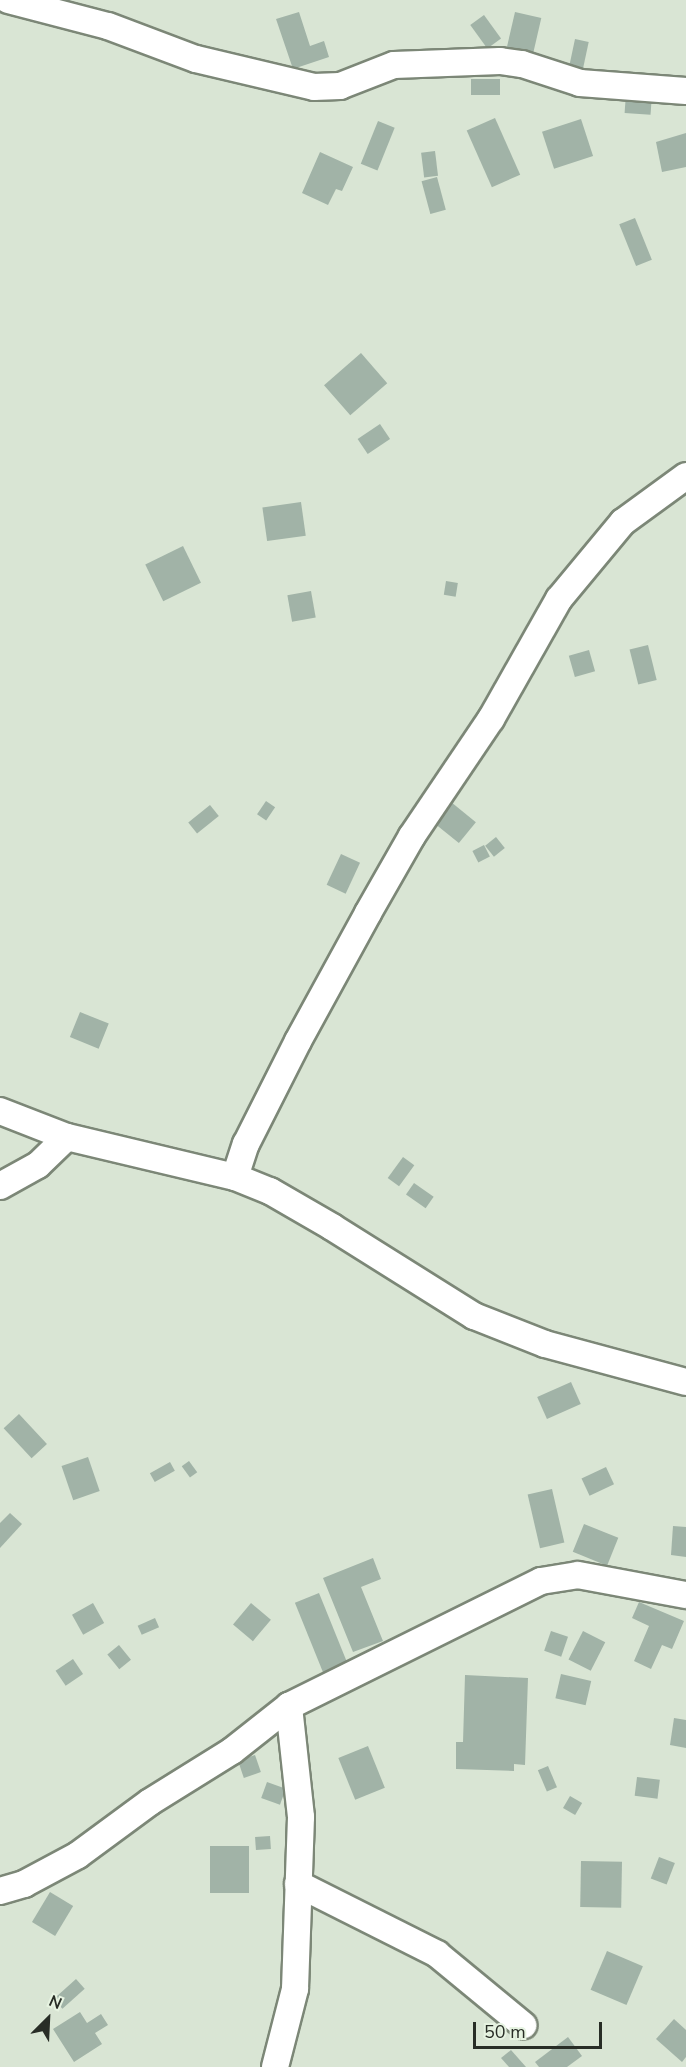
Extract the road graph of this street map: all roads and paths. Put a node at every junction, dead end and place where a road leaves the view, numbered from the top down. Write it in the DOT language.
graph roads {
  1 [pos="8,0"];
  2 [pos="686,91"];
  3 [pos="686,476"];
  4 [pos="0,1111"];
  5 [pos="68,1137"];
  6 [pos="235,1177"];
  7 [pos="0,1186"];
  8 [pos="686,1382"];
  9 [pos="686,1595"];
  10 [pos="289,1706"];
  11 [pos="298,1884"];
  12 [pos="0,1891"];
  13 [pos="523,2025"];
  14 [pos="275,2067"];
  1 -- 2 [label="street"];
  3 -- 6 [label="street"];
  4 -- 5 [label="street"];
  5 -- 6 [label="street"];
  5 -- 7 [label="street"];
  6 -- 8 [label="street"];
  9 -- 10 [label="street"];
  10 -- 11 [label="street"];
  10 -- 12 [label="street"];
  11 -- 13 [label="street"];
  11 -- 14 [label="street"];
}
